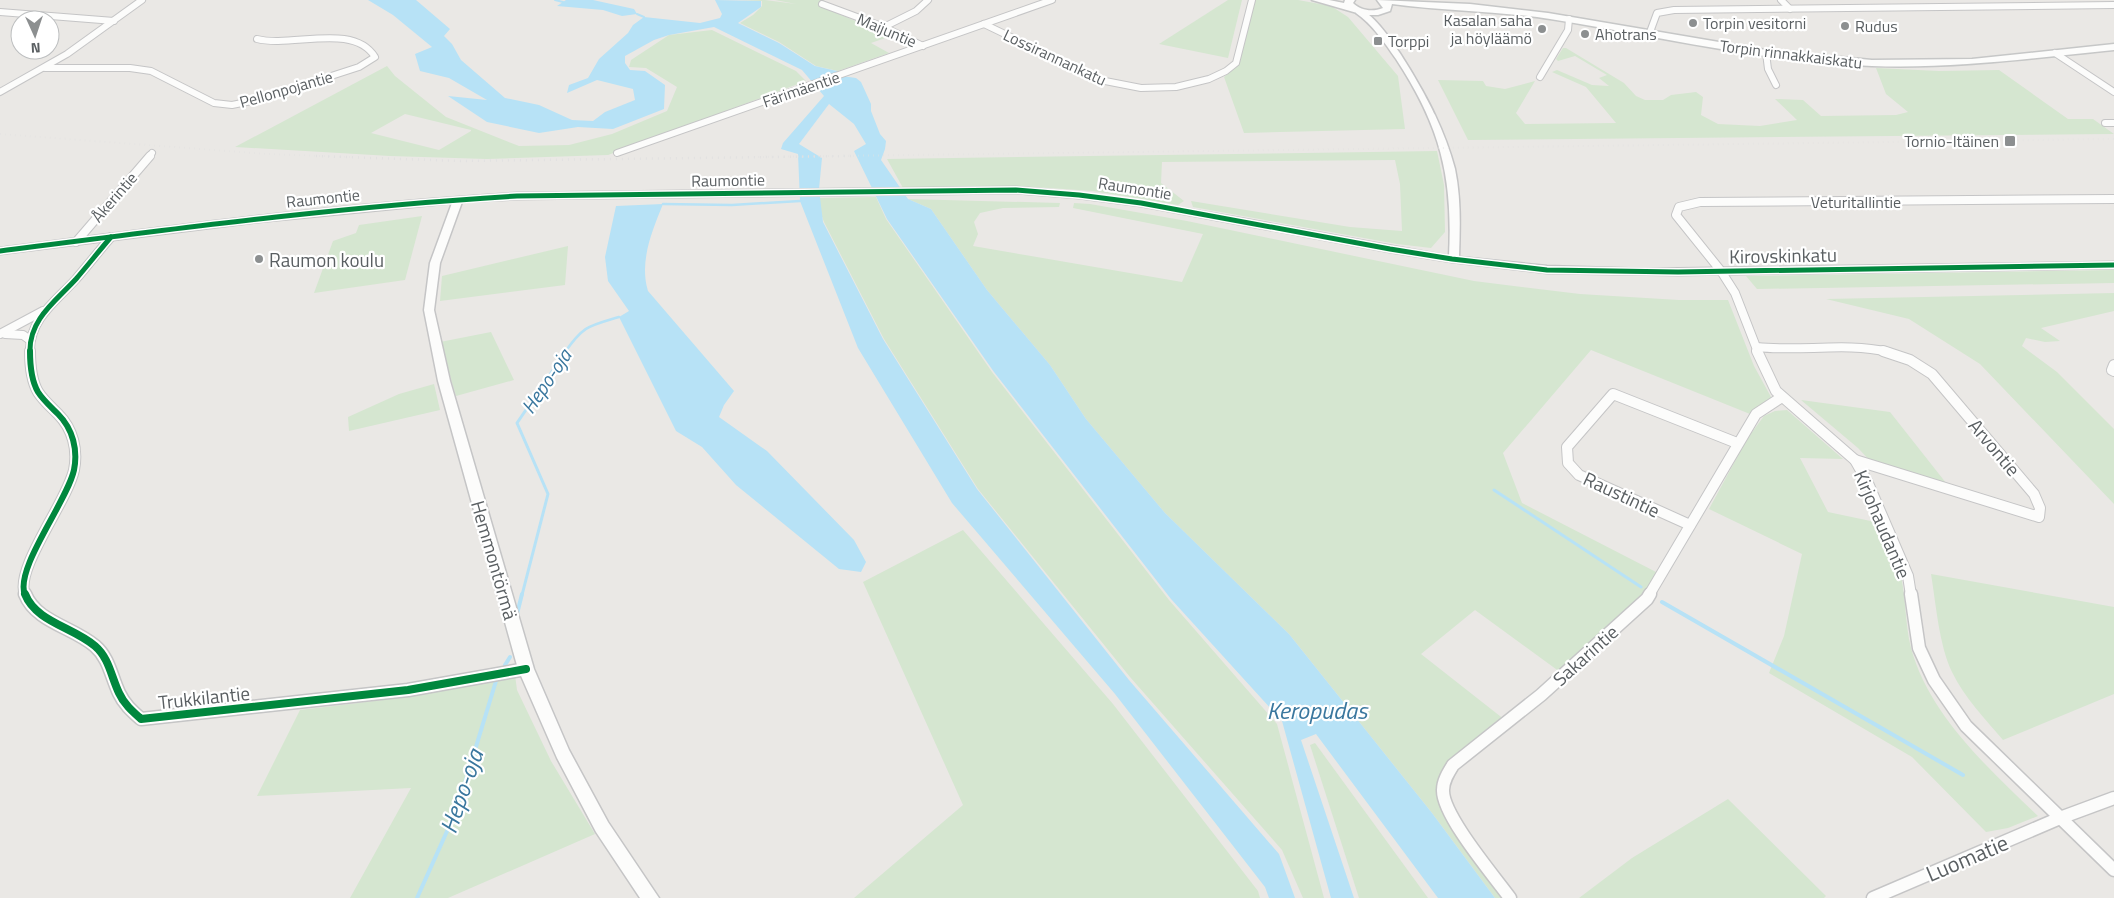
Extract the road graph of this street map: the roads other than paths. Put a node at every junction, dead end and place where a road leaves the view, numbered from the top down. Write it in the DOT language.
graph roads {
  1 [pos="142,0"];
  2 [pos="928,0"];
  3 [pos="1026,0"];
  4 [pos="1052,0"];
  5 [pos="1252,0"];
  6 [pos="1319,0"];
  7 [pos="1381,0"];
  8 [pos="1780,0"];
  9 [pos="1950,0"];
  10 [pos="822,4"];
  11 [pos="1411,4"];
  12 [pos="1469,4"];
  13 [pos="1037,5"];
  14 [pos="1353,5"];
  15 [pos="2114,5"];
  16 [pos="1959,6"];
  17 [pos="1790,9"];
  18 [pos="1385,10"];
  19 [pos="0,12"];
  20 [pos="1569,19"];
  21 [pos="114,21"];
  22 [pos="984,24"];
  23 [pos="1376,26"];
  24 [pos="884,27"];
  25 [pos="1650,32"];
  26 [pos="257,39"];
  27 [pos="923,46"];
  28 [pos="2114,47"];
  29 [pos="2055,53"];
  30 [pos="1766,54"];
  31 [pos="45,68"];
  32 [pos="1540,77"];
  33 [pos="1776,85"];
  34 [pos="0,92"];
  35 [pos="2114,92"];
  36 [pos="2106,123"];
  37 [pos="2114,123"];
  38 [pos="152,153"];
  39 [pos="617,153"];
  40 [pos="458,199"];
  41 [pos="2114,199"];
  42 [pos="111,237"];
  43 [pos="76,242"];
  44 [pos="0,251"];
  45 [pos="1454,259"];
  46 [pos="2114,265"];
  47 [pos="1721,272"];
  48 [pos="52,303"];
  49 [pos="0,334"];
  50 [pos="30,340"];
  51 [pos="1757,348"];
  52 [pos="2114,365"];
  53 [pos="2114,371"];
  54 [pos="1782,397"];
  55 [pos="1738,443"];
  56 [pos="1855,460"];
  57 [pos="1690,525"];
  58 [pos="526,668"];
  59 [pos="2114,798"];
  60 [pos="2060,818"];
  61 [pos="2114,870"];
  62 [pos="650,898"];
  63 [pos="1510,898"];
  64 [pos="1873,898"];
  1 -- 21 [label="street"];
  2 -- 24 [label="street"];
  3 -- 13 [label="street"];
  4 -- 13 [label="street, Färimäentie"];
  5 -- 22 [label="street, Lossirannankatu"];
  6 -- 14 [label="main road, Torpin rinnakkaiskatu"];
  7 -- 11 [label="main road, Torpin rinnakkaiskatu"];
  7 -- 18 [label="main road"];
  8 -- 17 [label="street"];
  9 -- 16 [label="street"];
  10 -- 24 [label="street, Maijuntie"];
  11 -- 12 [label="main road, Torpin rinnakkaiskatu"];
  11 -- 18 [label="main road, Torpin rinnakkaiskatu"];
  12 -- 20 [label="main road, Torpin rinnakkaiskatu"];
  13 -- 22 [label="street, Färimäentie"];
  14 -- 18 [label="main road, Torpin rinnakkaiskatu"];
  14 -- 23 [label="street"];
  15 -- 16 [label="street"];
  16 -- 17 [label="street"];
  17 -- 25 [label="street"];
  18 -- 23 [label="street"];
  19 -- 21 [label="street"];
  20 -- 25 [label="main road, Torpin rinnakkaiskatu"];
  20 -- 32 [label="street"];
  21 -- 31 [label="street"];
  22 -- 27 [label="street, Färimäentie"];
  23 -- 45 [label="street"];
  24 -- 27 [label="street, Maijuntie"];
  25 -- 30 [label="main road, Torpin rinnakkaiskatu"];
  26 -- 31 [label="street, Pellonpojantie"];
  27 -- 39 [label="street, Färimäentie"];
  28 -- 29 [label="main road, Torpin rinnakkaiskatu"];
  29 -- 30 [label="main road, Torpin rinnakkaiskatu"];
  29 -- 35 [label="street"];
  30 -- 33 [label="street"];
  31 -- 34 [label="street"];
  36 -- 37 [label="street"];
  38 -- 43 [label="street, Åkerintie"];
  40 -- 42 [label="street, Raumontie"];
  40 -- 45 [label="street, Raumontie"];
  40 -- 58 [label="street, Hemmontörmä"];
  41 -- 47 [label="street, Veturitallintie"];
  42 -- 43 [label="street, Raumontie"];
  42 -- 48 [label="street"];
  43 -- 44 [label="street, Raumontie"];
  45 -- 47 [label="street, Kirovskinkatu"];
  46 -- 47 [label="street, Kirovskinkatu"];
  47 -- 51 [label="street, Kirjohaudantie"];
  48 -- 49 [label="street"];
  48 -- 50 [label="street"];
  49 -- 50 [label="street"];
  50 -- 58 [label="street, Trukkilantie"];
  51 -- 54 [label="street, Kirjohaudantie"];
  51 -- 56 [label="street, Arvontie"];
  52 -- 53 [label="street"];
  54 -- 55 [label="street, Sakarintie"];
  54 -- 56 [label="street, Kirjohaudantie"];
  55 -- 57 [label="street, Sakarintie"];
  55 -- 57 [label="street, Raustintie"];
  56 -- 60 [label="street, Kirjohaudantie"];
  57 -- 63 [label="street, Sakarintie"];
  58 -- 62 [label="street, Hemmontörmä"];
  59 -- 60 [label="street, Luomatie"];
  60 -- 61 [label="street, Kirjohaudantie"];
  60 -- 64 [label="street, Luomatie"];
}
